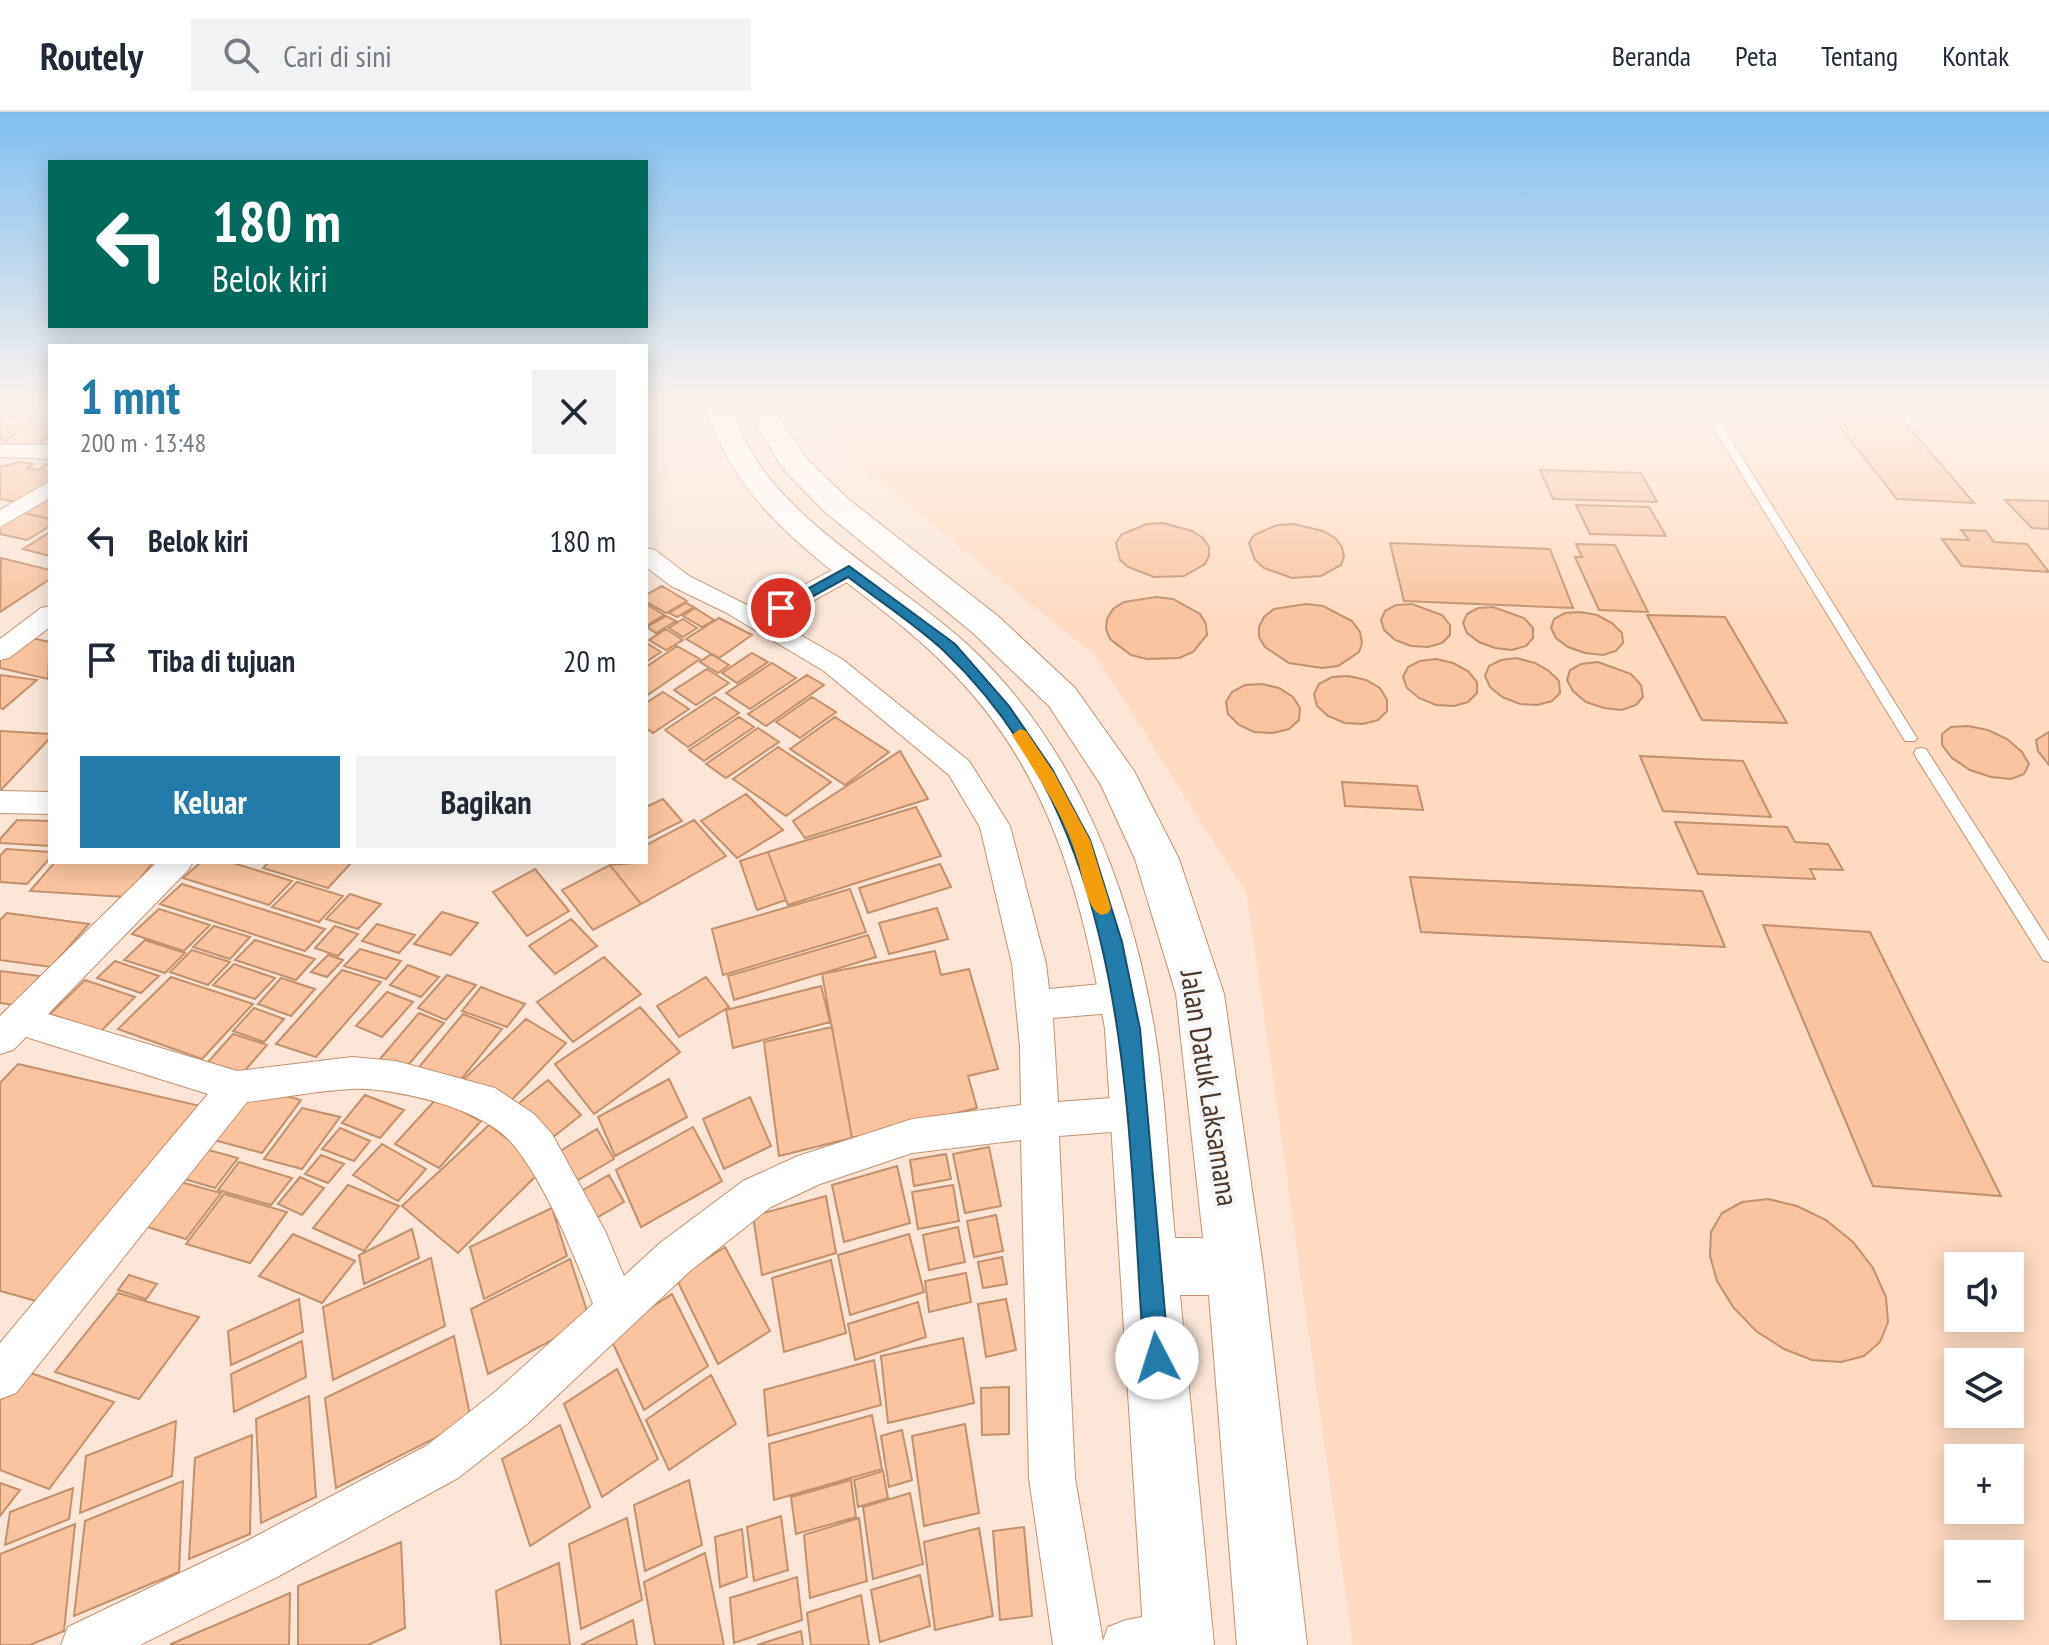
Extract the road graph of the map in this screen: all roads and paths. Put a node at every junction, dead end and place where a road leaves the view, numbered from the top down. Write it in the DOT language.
graph roads {
  1 [pos="754,475"];
  2 [pos="806,475"];
  3 [pos="1747,475"];
  4 [pos="48,489"];
  5 [pos="0,520"];
  6 [pos="648,557"];
  7 [pos="849,571"];
  8 [pos="48,616"];
  9 [pos="758,620"];
  10 [pos="0,652"];
  11 [pos="1910,738"];
  12 [pos="1921,753"];
  13 [pos="0,802"];
  14 [pos="48,803"];
  15 [pos="175,864"];
  16 [pos="2049,955"];
  17 [pos="1123,997"];
  18 [pos="1033,1005"];
  19 [pos="10,1030"];
  20 [pos="237,1087"];
  21 [pos="1138,1113"];
  22 [pos="1040,1120"];
  23 [pos="1149,1266"];
  24 [pos="1235,1267"];
  25 [pos="617,1312"];
  26 [pos="0,1377"];
  27 [pos="1179,1640"];
  28 [pos="86,1645"];
  29 [pos="1078,1645"];
  30 [pos="1126,1645"];
  31 [pos="1272,1645"];
  1 -- 7 [label="highway"];
  2 -- 24 [label="highway, Jalan Datuk Laksamana"];
  3 -- 11 [label="lane"];
  4 -- 5 [label="street"];
  6 -- 9 [label="street"];
  7 -- 9 [label="street"];
  7 -- 17 [label="highway"];
  8 -- 10 [label="street"];
  9 -- 18 [label="street"];
  12 -- 16 [label="lane"];
  13 -- 14 [label="street"];
  15 -- 19 [label="street"];
  17 -- 18 [label="street"];
  17 -- 21 [label="highway"];
  18 -- 22 [label="street"];
  19 -- 20 [label="street"];
  20 -- 25 [label="street"];
  20 -- 26 [label="street"];
  21 -- 22 [label="street"];
  21 -- 23 [label="highway"];
  22 -- 25 [label="street"];
  22 -- 29 [label="street"];
  23 -- 24 [label="highway"];
  23 -- 27 [label="highway"];
  24 -- 31 [label="highway, Jalan Datuk Laksamana"];
  25 -- 28 [label="street"];
  27 -- 30 [label="street"];
}
